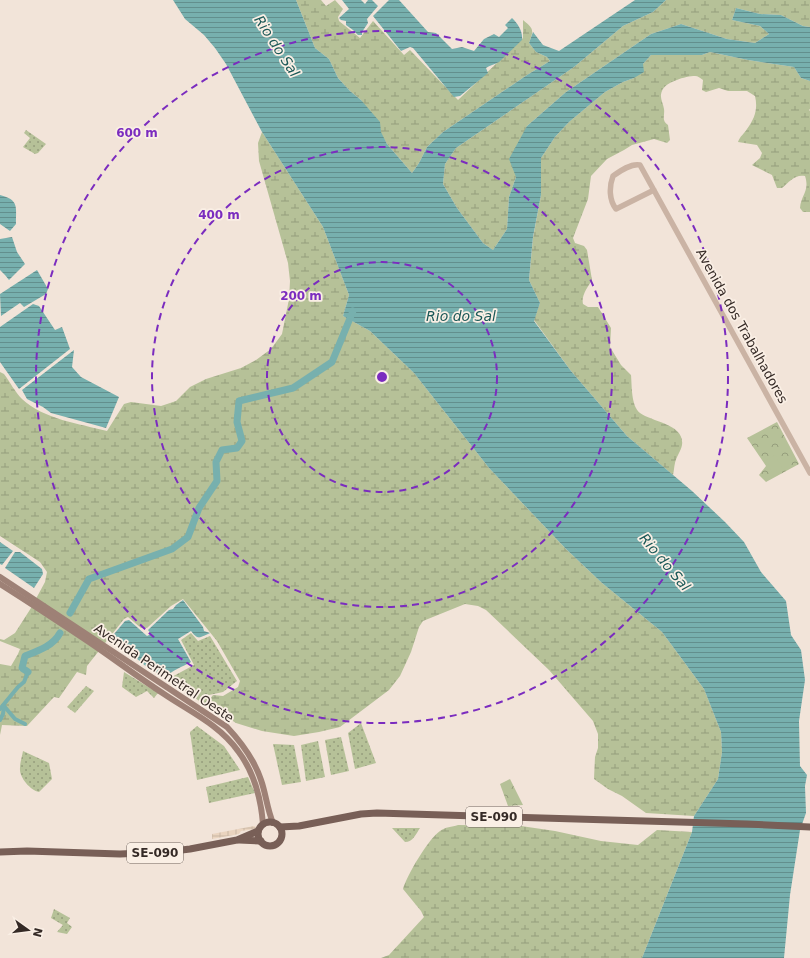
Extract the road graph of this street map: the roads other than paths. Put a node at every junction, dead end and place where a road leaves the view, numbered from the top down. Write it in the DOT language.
graph roads {
  1 [pos="654,190"];
  2 [pos="810,473"];
  3 [pos="0,577"];
  4 [pos="0,584"];
  5 [pos="273,823"];
  6 [pos="263,824"];
  7 [pos="300,826"];
  8 [pos="280,827"];
  9 [pos="810,828"];
  10 [pos="258,831"];
  11 [pos="281,835"];
  12 [pos="237,840"];
  13 [pos="261,842"];
  14 [pos="0,852"];
  1 -- 1 [label="street, Avenida dos Trabalhadores"];
  1 -- 2 [label="street, Avenida dos Trabalhadores"];
  3 -- 5 [label="main road, Avenida Perimetral Oeste"];
  4 -- 6 [label="main road, Avenida Perimetral Oeste"];
  5 -- 6 [label="main road"];
  5 -- 8 [label="main road"];
  6 -- 10 [label="main road"];
  7 -- 8 [label="main road, SE-090"];
  7 -- 9 [label="main road, SE-090"];
  7 -- 11 [label="main road, SE-090"];
  8 -- 11 [label="main road"];
  10 -- 12 [label="main road, SE-090"];
  10 -- 13 [label="main road"];
  11 -- 13 [label="main road, SE-090"];
  12 -- 13 [label="main road, SE-090"];
  12 -- 14 [label="main road, SE-090"];
}
